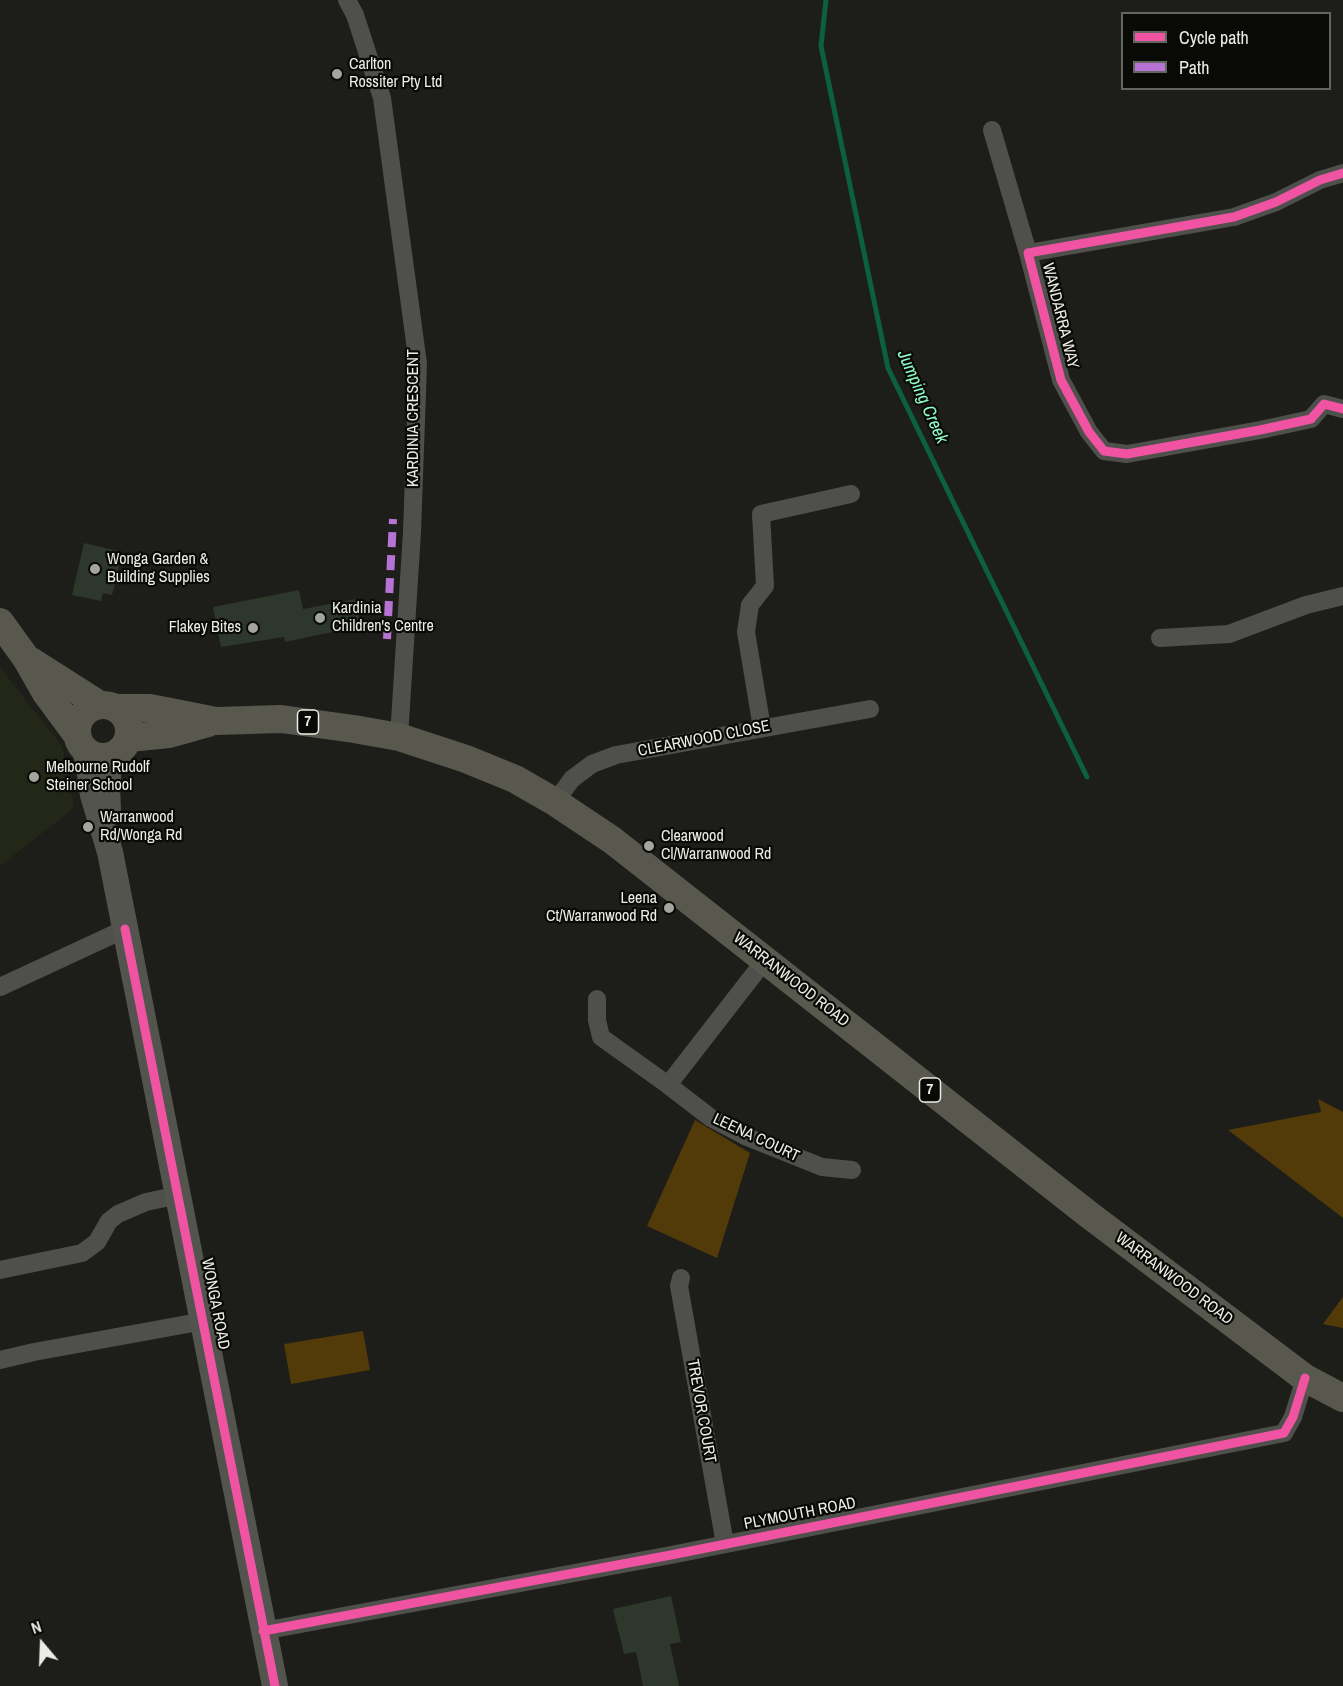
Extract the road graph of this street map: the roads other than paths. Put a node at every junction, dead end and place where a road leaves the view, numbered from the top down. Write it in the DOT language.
graph roads {
  1 [pos="346,0"];
  2 [pos="992,130"];
  3 [pos="1343,173"];
  4 [pos="1028,253"];
  5 [pos="1343,410"];
  6 [pos="851,494"];
  7 [pos="1343,596"];
  8 [pos="0,622"];
  9 [pos="1160,638"];
  10 [pos="26,658"];
  11 [pos="109,706"];
  12 [pos="870,709"];
  13 [pos="216,721"];
  14 [pos="762,728"];
  15 [pos="399,737"];
  16 [pos="100,745"];
  17 [pos="555,802"];
  18 [pos="125,929"];
  19 [pos="765,960"];
  20 [pos="0,987"];
  21 [pos="597,999"];
  22 [pos="668,1084"];
  23 [pos="852,1170"];
  24 [pos="179,1196"];
  25 [pos="0,1270"];
  26 [pos="681,1278"];
  27 [pos="204,1321"];
  28 [pos="0,1360"];
  29 [pos="1305,1378"];
  30 [pos="1343,1398"];
  31 [pos="725,1544"];
  32 [pos="263,1632"];
  33 [pos="275,1686"];
  1 -- 15 [label="street, KARDINIA CRESCENT"];
  2 -- 4 [label="street, WANDARRA WAY"];
  3 -- 4 [label="street, WANDARRA WAY"];
  4 -- 5 [label="street, WANDARRA WAY"];
  6 -- 14 [label="street"];
  7 -- 9 [label="street"];
  8 -- 10 [label="main road, WONGA ROAD"];
  10 -- 11 [label="main road, WONGA ROAD"];
  10 -- 16 [label="main road, WONGA ROAD"];
  11 -- 13 [label="main road, WARRANWOOD ROAD / 7"];
  11 -- 16 [label="main road"];
  11 -- 16 [label="main road"];
  12 -- 14 [label="street, CLEARWOOD CLOSE"];
  13 -- 15 [label="main road, WARRANWOOD ROAD / 7"];
  13 -- 16 [label="main road, WARRANWOOD ROAD / 7"];
  14 -- 17 [label="street, CLEARWOOD CLOSE"];
  15 -- 17 [label="main road, WARRANWOOD ROAD / 7"];
  16 -- 18 [label="main road, WONGA ROAD"];
  17 -- 19 [label="main road, WARRANWOOD ROAD / 7"];
  18 -- 20 [label="street"];
  18 -- 24 [label="main road, WONGA ROAD"];
  19 -- 22 [label="street"];
  19 -- 29 [label="main road, WARRANWOOD ROAD / 7"];
  21 -- 22 [label="street, LEENA COURT"];
  22 -- 23 [label="street, LEENA COURT"];
  24 -- 25 [label="street"];
  24 -- 27 [label="main road, WONGA ROAD"];
  26 -- 31 [label="street, TREVOR COURT"];
  27 -- 28 [label="street"];
  27 -- 32 [label="main road, WONGA ROAD"];
  29 -- 30 [label="main road, 7"];
  29 -- 31 [label="street, PLYMOUTH ROAD"];
  31 -- 32 [label="street, PLYMOUTH ROAD"];
  32 -- 33 [label="main road, WONGA ROAD"];
}
